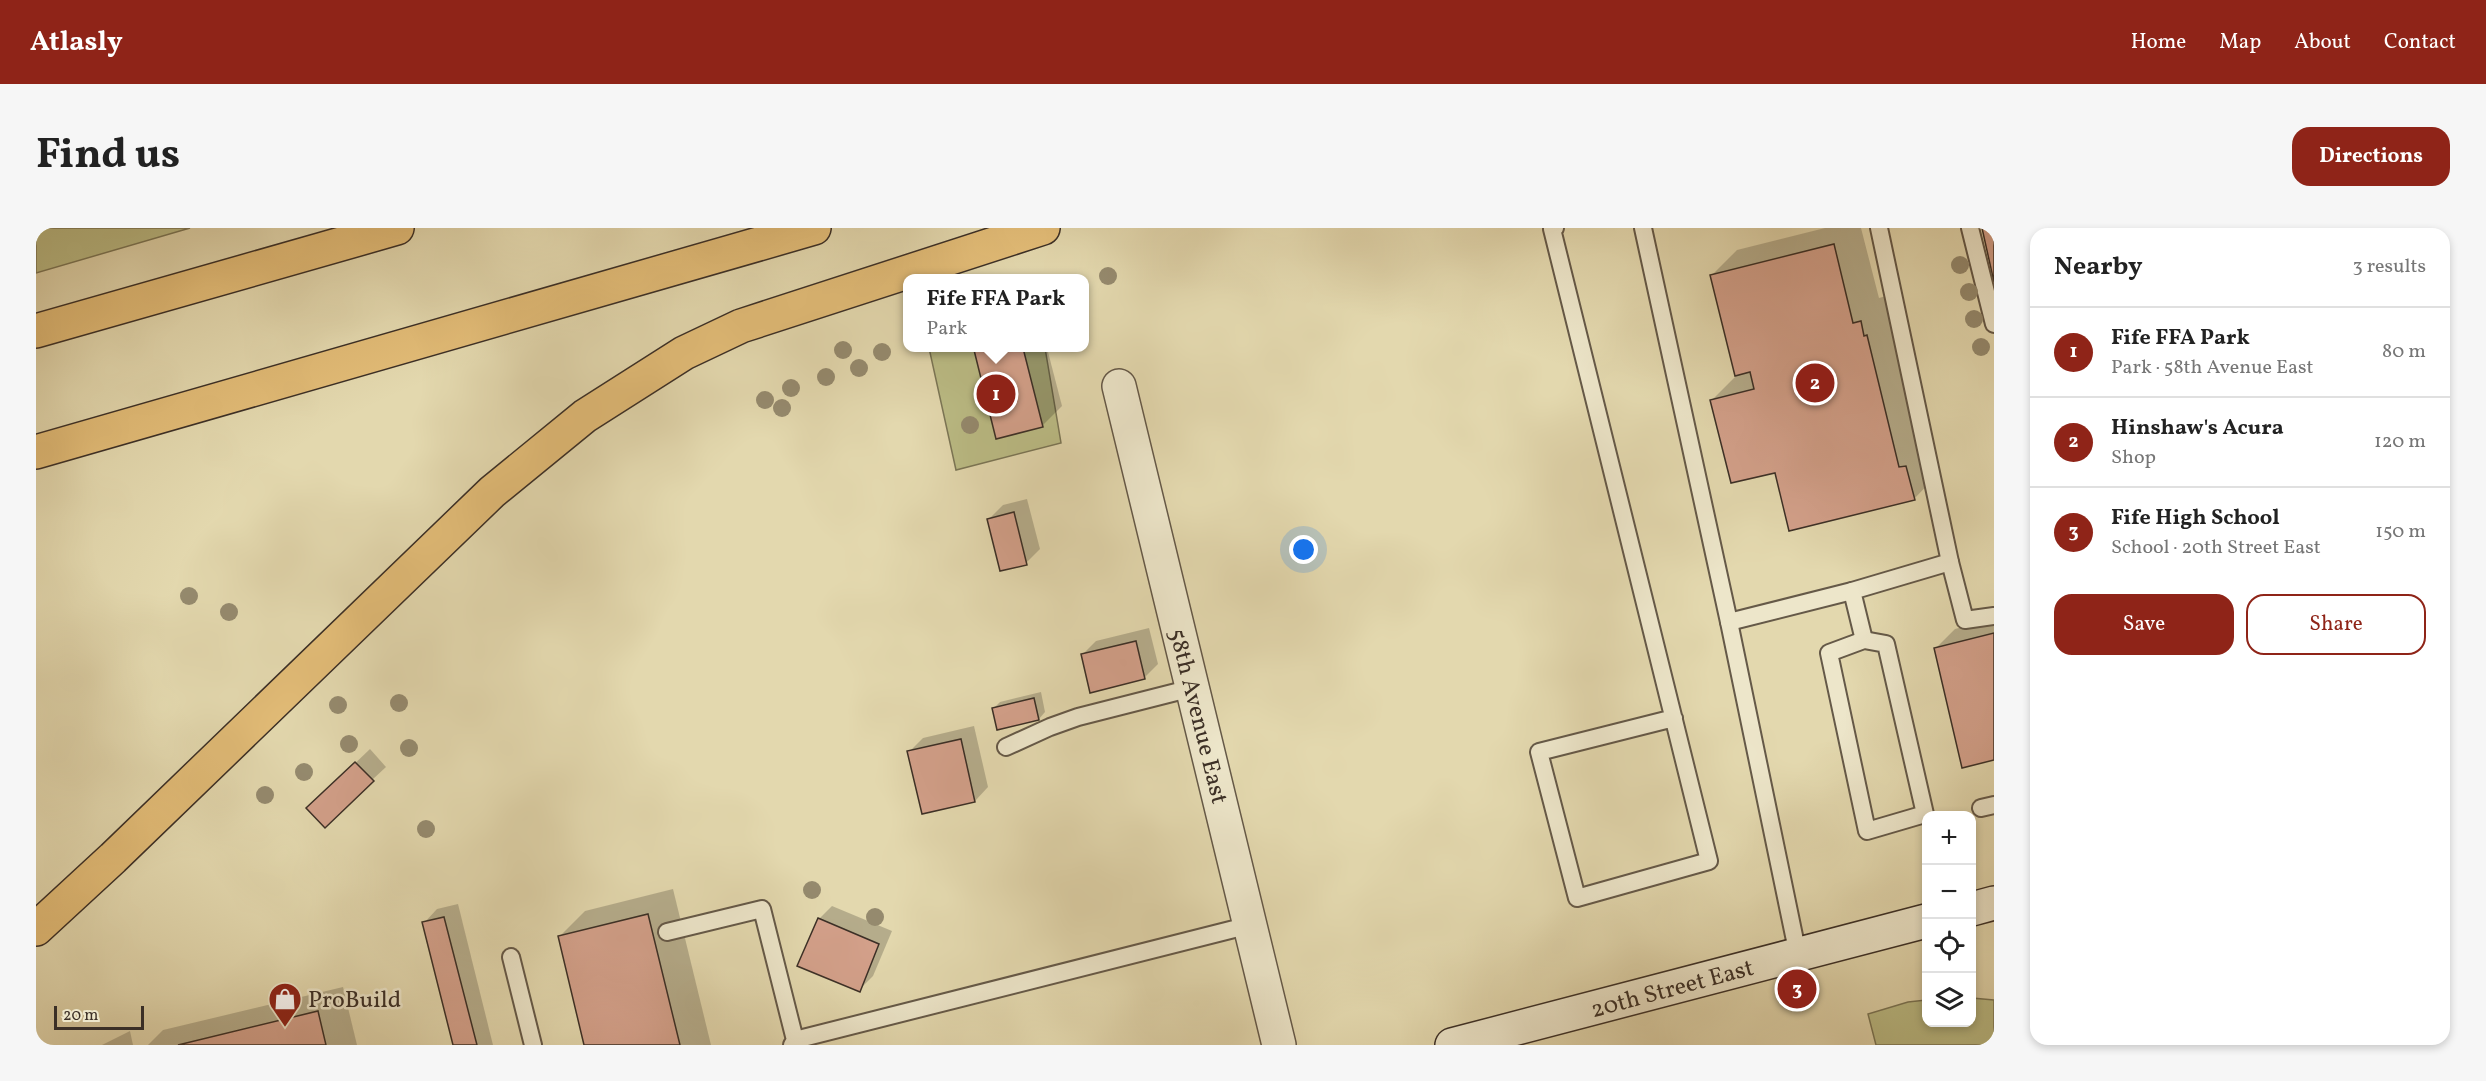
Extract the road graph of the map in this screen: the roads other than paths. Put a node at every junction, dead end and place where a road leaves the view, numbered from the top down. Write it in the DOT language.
graph roads {
  1 [pos="397,228"];
  2 [pos="814,228"];
  3 [pos="1043,228"];
  4 [pos="1555,228"];
  5 [pos="1643,228"];
  6 [pos="1879,228"];
  7 [pos="1970,228"];
  8 [pos="1994,324"];
  9 [pos="36,332"];
  10 [pos="1119,386"];
  11 [pos="36,452"];
  12 [pos="1950,562"];
  13 [pos="1852,591"];
  14 [pos="1994,616"];
  15 [pos="1729,622"];
  16 [pos="1864,640"];
  17 [pos="1192,688"];
  18 [pos="1674,718"];
  19 [pos="1006,747"];
  20 [pos="1994,903"];
  21 [pos="1976,908"];
  22 [pos="1922,922"];
  23 [pos="1250,925"];
  24 [pos="36,929"];
  25 [pos="667,932"];
  26 [pos="1798,955"];
  27 [pos="511,957"];
  28 [pos="793,1043"];
  29 [pos="533,1045"];
  30 [pos="1279,1045"];
  31 [pos="1452,1045"];
  1 -- 9 [label="highway"];
  2 -- 11 [label="highway"];
  3 -- 24 [label="highway"];
  4 -- 18 [label="lane"];
  5 -- 15 [label="lane"];
  6 -- 12 [label="lane"];
  7 -- 8 [label="lane"];
  10 -- 17 [label="street, 58th Avenue East"];
  12 -- 13 [label="lane"];
  12 -- 14 [label="lane"];
  13 -- 15 [label="lane"];
  13 -- 16 [label="lane"];
  15 -- 26 [label="lane"];
  16 -- 16 [label="lane"];
  17 -- 19 [label="lane"];
  17 -- 23 [label="street, 58th Avenue East"];
  18 -- 18 [label="lane"];
  20 -- 21 [label="street"];
  22 -- 26 [label="street, 20th Street East"];
  23 -- 28 [label="lane"];
  23 -- 30 [label="street, 58th Avenue East"];
  25 -- 28 [label="lane"];
  26 -- 31 [label="street, 20th Street East"];
  27 -- 29 [label="lane"];
}
